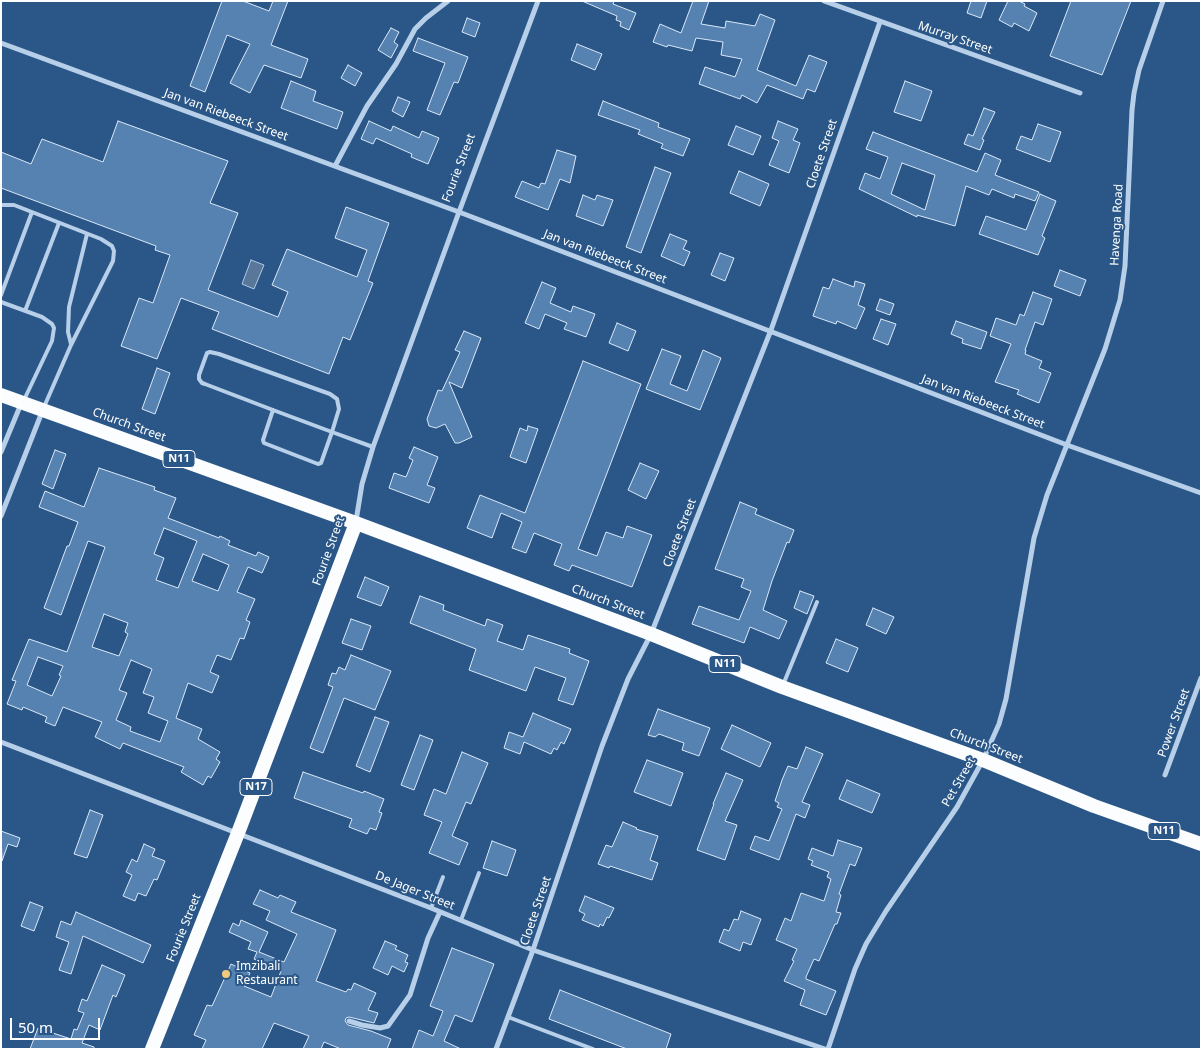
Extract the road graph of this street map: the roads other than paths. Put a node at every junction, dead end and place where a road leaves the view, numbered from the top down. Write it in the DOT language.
graph roads {
  1 [pos="448,1"];
  2 [pos="538,1"];
  3 [pos="824,1"];
  4 [pos="1163,1"];
  5 [pos="880,22"];
  6 [pos="1,42"];
  7 [pos="1080,93"];
  8 [pos="335,166"];
  9 [pos="1,205"];
  10 [pos="32,212"];
  11 [pos="459,212"];
  12 [pos="59,223"];
  13 [pos="87,234"];
  14 [pos="1,294"];
  15 [pos="1,302"];
  16 [pos="25,311"];
  17 [pos="771,330"];
  18 [pos="71,345"];
  19 [pos="1,395"];
  20 [pos="23,402"];
  21 [pos="43,409"];
  22 [pos="273,410"];
  23 [pos="332,432"];
  24 [pos="373,446"];
  25 [pos="1067,446"];
  26 [pos="1,452"];
  27 [pos="1201,493"];
  28 [pos="1,516"];
  29 [pos="356,523"];
  30 [pos="817,602"];
  31 [pos="651,634"];
  32 [pos="1201,678"];
  33 [pos="782,687"];
  34 [pos="1,742"];
  35 [pos="983,760"];
  36 [pos="1165,775"];
  37 [pos="238,833"];
  38 [pos="1201,844"];
  39 [pos="479,873"];
  40 [pos="444,877"];
  41 [pos="431,908"];
  42 [pos="440,912"];
  43 [pos="461,920"];
  44 [pos="533,950"];
  45 [pos="508,1017"];
  46 [pos="349,1021"];
  47 [pos="152,1049"];
  48 [pos="496,1049"];
  49 [pos="593,1049"];
  50 [pos="827,1049"];
  1 -- 8 [label="street"];
  2 -- 11 [label="street, Fourie Street"];
  3 -- 5 [label="street, Murray Street"];
  4 -- 25 [label="street, Havenga Road"];
  5 -- 7 [label="street, Murray Street"];
  5 -- 17 [label="street, Cloete Street"];
  6 -- 8 [label="street, Jan van Riebeeck Street"];
  8 -- 11 [label="street, Jan van Riebeeck Street"];
  9 -- 10 [label="lane"];
  10 -- 12 [label="lane"];
  10 -- 14 [label="lane"];
  11 -- 17 [label="street, Jan van Riebeeck Street"];
  11 -- 24 [label="street, Fourie Street"];
  12 -- 13 [label="lane"];
  12 -- 16 [label="lane"];
  13 -- 18 [label="lane"];
  13 -- 18 [label="lane"];
  15 -- 16 [label="lane"];
  16 -- 20 [label="lane"];
  17 -- 25 [label="street, Jan van Riebeeck Street"];
  17 -- 31 [label="street, Cloete Street"];
  18 -- 21 [label="lane"];
  19 -- 20 [label="highway, Church Street / N11"];
  20 -- 21 [label="highway, Church Street / N11"];
  20 -- 26 [label="street"];
  21 -- 28 [label="street"];
  21 -- 29 [label="highway, Church Street / N11"];
  22 -- 23 [label="lane"];
  22 -- 23 [label="lane"];
  22 -- 23 [label="lane"];
  23 -- 24 [label="lane"];
  24 -- 29 [label="street, Fourie Street"];
  25 -- 27 [label="street, Jan van Riebeeck Street"];
  25 -- 35 [label="street, Pet Street"];
  29 -- 31 [label="highway, Church Street / N11"];
  29 -- 37 [label="highway, Fourie Street / N17"];
  30 -- 33 [label="lane"];
  31 -- 33 [label="highway, Church Street / N11"];
  31 -- 44 [label="street, Cloete Street"];
  32 -- 36 [label="street, Power Street"];
  33 -- 35 [label="highway, Church Street / N11"];
  34 -- 37 [label="street, De Jager Street"];
  35 -- 38 [label="highway, Church Street / N11"];
  35 -- 50 [label="street, Pet Street"];
  37 -- 41 [label="street, De Jager Street"];
  37 -- 47 [label="highway, Fourie Street / N17"];
  39 -- 43 [label="lane"];
  40 -- 41 [label="lane"];
  41 -- 42 [label="street, De Jager Street"];
  42 -- 43 [label="street, De Jager Street"];
  42 -- 46 [label="street"];
  43 -- 44 [label="street, De Jager Street"];
  44 -- 45 [label="street, Cloete Street"];
  44 -- 50 [label="street, De Jager Street"];
  45 -- 48 [label="street, Cloete Street"];
  45 -- 49 [label="lane"];
}
